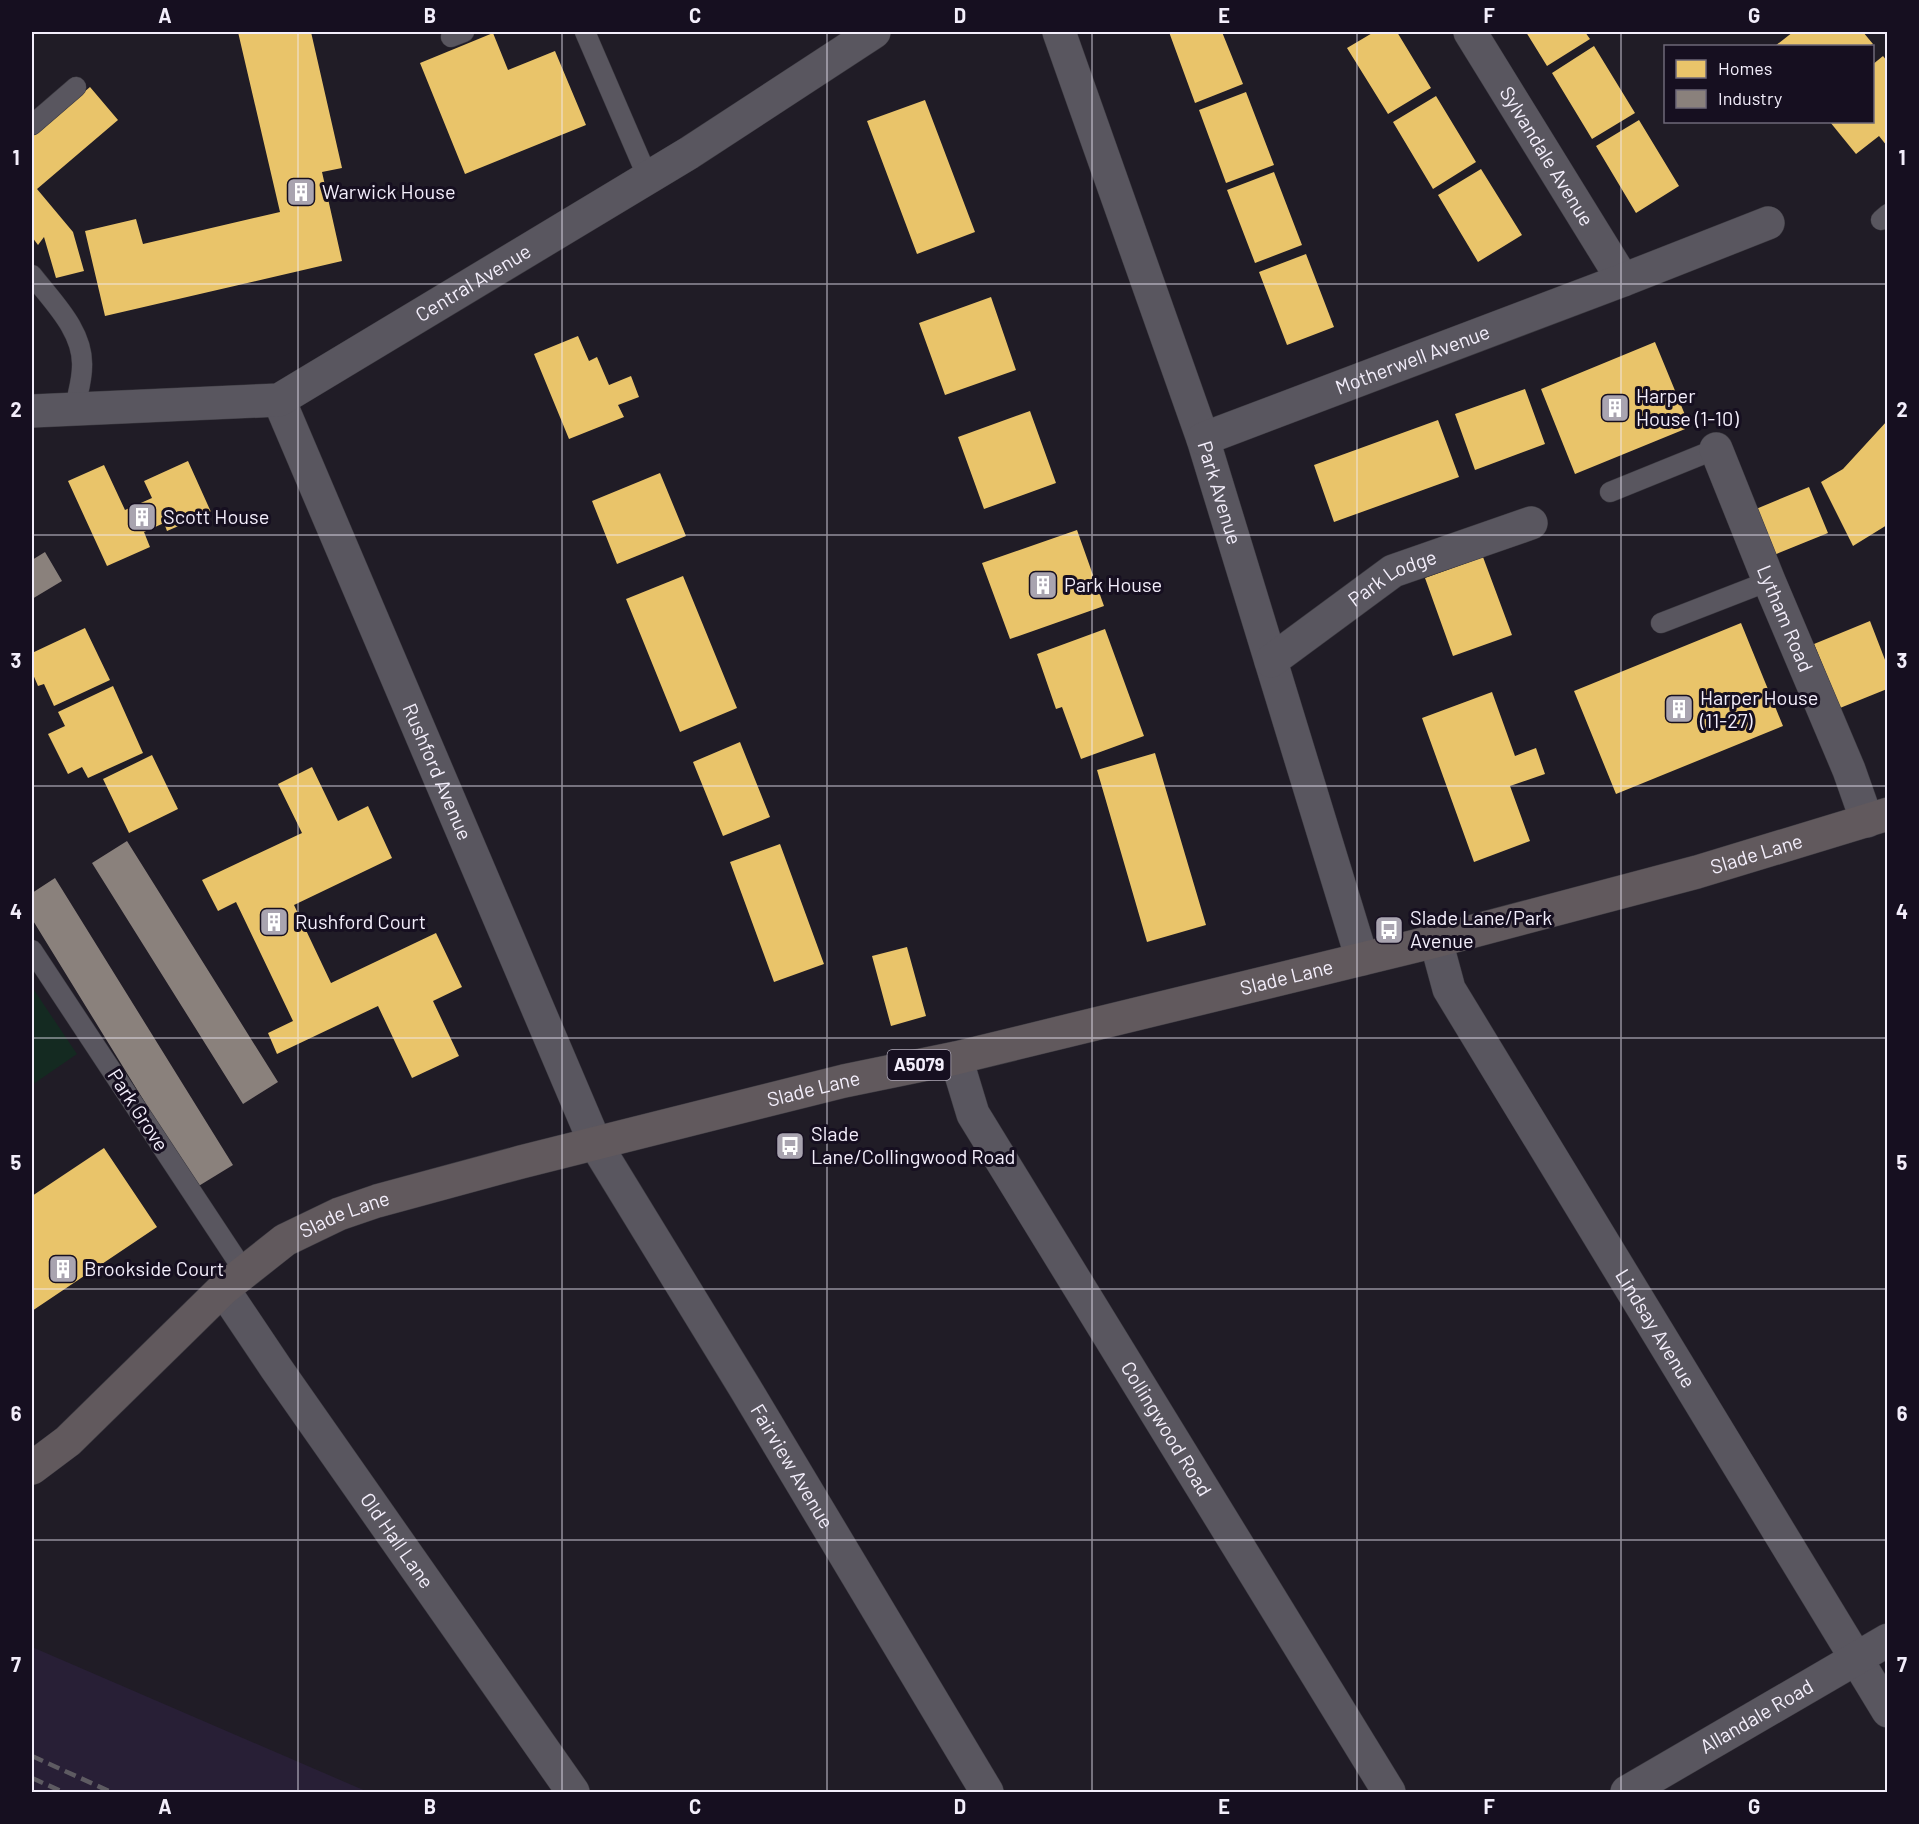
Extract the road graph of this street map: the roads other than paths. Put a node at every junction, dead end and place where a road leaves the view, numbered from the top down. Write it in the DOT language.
graph roads {
  1 [pos="585,32"];
  2 [pos="874,32"];
  3 [pos="1059,32"];
  4 [pos="1470,32"];
  5 [pos="76,87"];
  6 [pos="32,125"];
  7 [pos="648,178"];
  8 [pos="1768,223"];
  9 [pos="32,275"];
  10 [pos="1623,280"];
  11 [pos="279,400"];
  12 [pos="75,409"];
  13 [pos="32,411"];
  14 [pos="1203,440"];
  15 [pos="1716,449"];
  16 [pos="1610,492"];
  17 [pos="1531,523"];
  18 [pos="1769,581"];
  19 [pos="1661,623"];
  20 [pos="1271,661"];
  21 [pos="1877,817"];
  22 [pos="1436,941"];
  23 [pos="32,950"];
  24 [pos="1362,959"];
  25 [pos="956,1058"];
  26 [pos="595,1143"];
  27 [pos="233,1280"];
  28 [pos="32,1468"];
  29 [pos="1887,1640"];
  30 [pos="1856,1659"];
  31 [pos="1887,1711"];
  32 [pos="573,1792"];
  33 [pos="987,1792"];
  34 [pos="1389,1792"];
  35 [pos="1627,1792"];
  1 -- 7 [label="lane"];
  2 -- 7 [label="street, Central Avenue"];
  3 -- 14 [label="street, Park Avenue"];
  4 -- 10 [label="street, Sylvandale Avenue"];
  5 -- 6 [label="lane"];
  7 -- 11 [label="street, Central Avenue"];
  8 -- 10 [label="street, Motherwell Avenue"];
  9 -- 12 [label="lane"];
  10 -- 14 [label="street, Motherwell Avenue"];
  11 -- 12 [label="street, Central Avenue"];
  11 -- 26 [label="street, Rushford Avenue"];
  12 -- 13 [label="street, Central Avenue"];
  14 -- 20 [label="street, Park Avenue"];
  15 -- 16 [label="lane"];
  15 -- 18 [label="street, Lytham Road"];
  17 -- 20 [label="street, Park Lodge"];
  18 -- 19 [label="lane"];
  18 -- 21 [label="street, Lytham Road"];
  20 -- 24 [label="street, Park Avenue"];
  21 -- 22 [label="main road, Slade Lane / A5079"];
  22 -- 24 [label="main road, Slade Lane / A5079"];
  22 -- 30 [label="street, Lindsay Avenue"];
  23 -- 27 [label="lane, Park Grove"];
  24 -- 25 [label="main road, Slade Lane / A5079"];
  25 -- 26 [label="main road, Slade Lane / A5079"];
  25 -- 34 [label="street, Collingwood Road"];
  26 -- 27 [label="main road, Slade Lane / A5079"];
  26 -- 33 [label="street, Fairview Avenue"];
  27 -- 28 [label="main road, Slade Lane / A5079"];
  27 -- 32 [label="street, Old Hall Lane"];
  29 -- 30 [label="street, Allandale Road"];
  30 -- 31 [label="street, Lindsay Avenue"];
  30 -- 35 [label="street, Allandale Road"];
}
